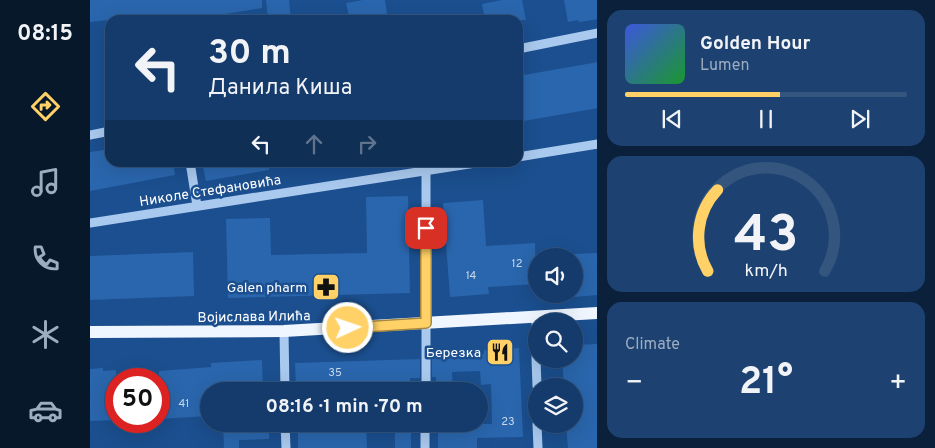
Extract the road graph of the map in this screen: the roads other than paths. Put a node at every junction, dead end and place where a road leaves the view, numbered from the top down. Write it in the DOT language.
graph roads {
  1 [pos="597,33"];
  2 [pos="523,48"];
  3 [pos="105,133"];
  4 [pos="90,136"];
  5 [pos="597,144"];
  6 [pos="523,156"];
  7 [pos="191,167"];
  8 [pos="426,167"];
  9 [pos="197,206"];
  10 [pos="90,223"];
  11 [pos="597,313"];
  12 [pos="583,314"];
  13 [pos="528,317"];
  14 [pos="426,323"];
  15 [pos="284,330"];
  16 [pos="90,332"];
  17 [pos="285,382"];
  18 [pos="426,382"];
  19 [pos="285,432"];
  20 [pos="425,432"];
  21 [pos="537,433"];
  22 [pos="286,448"];
  23 [pos="425,448"];
  24 [pos="538,448"];
  1 -- 2 [label="street"];
  3 -- 4 [label="street"];
  5 -- 6 [label="street"];
  7 -- 9 [label="street"];
  8 -- 9 [label="street, Николе Стефановића"];
  8 -- 14 [label="street"];
  9 -- 10 [label="street, Николе Стефановића"];
  11 -- 12 [label="main road, Војислава Илића"];
  13 -- 14 [label="main road, Војислава Илића"];
  14 -- 15 [label="main road, Војислава Илића"];
  14 -- 18 [label="street"];
  15 -- 16 [label="main road, Војислава Илића"];
  15 -- 17 [label="street"];
  19 -- 22 [label="street"];
  20 -- 23 [label="street"];
  21 -- 24 [label="street"];
}
